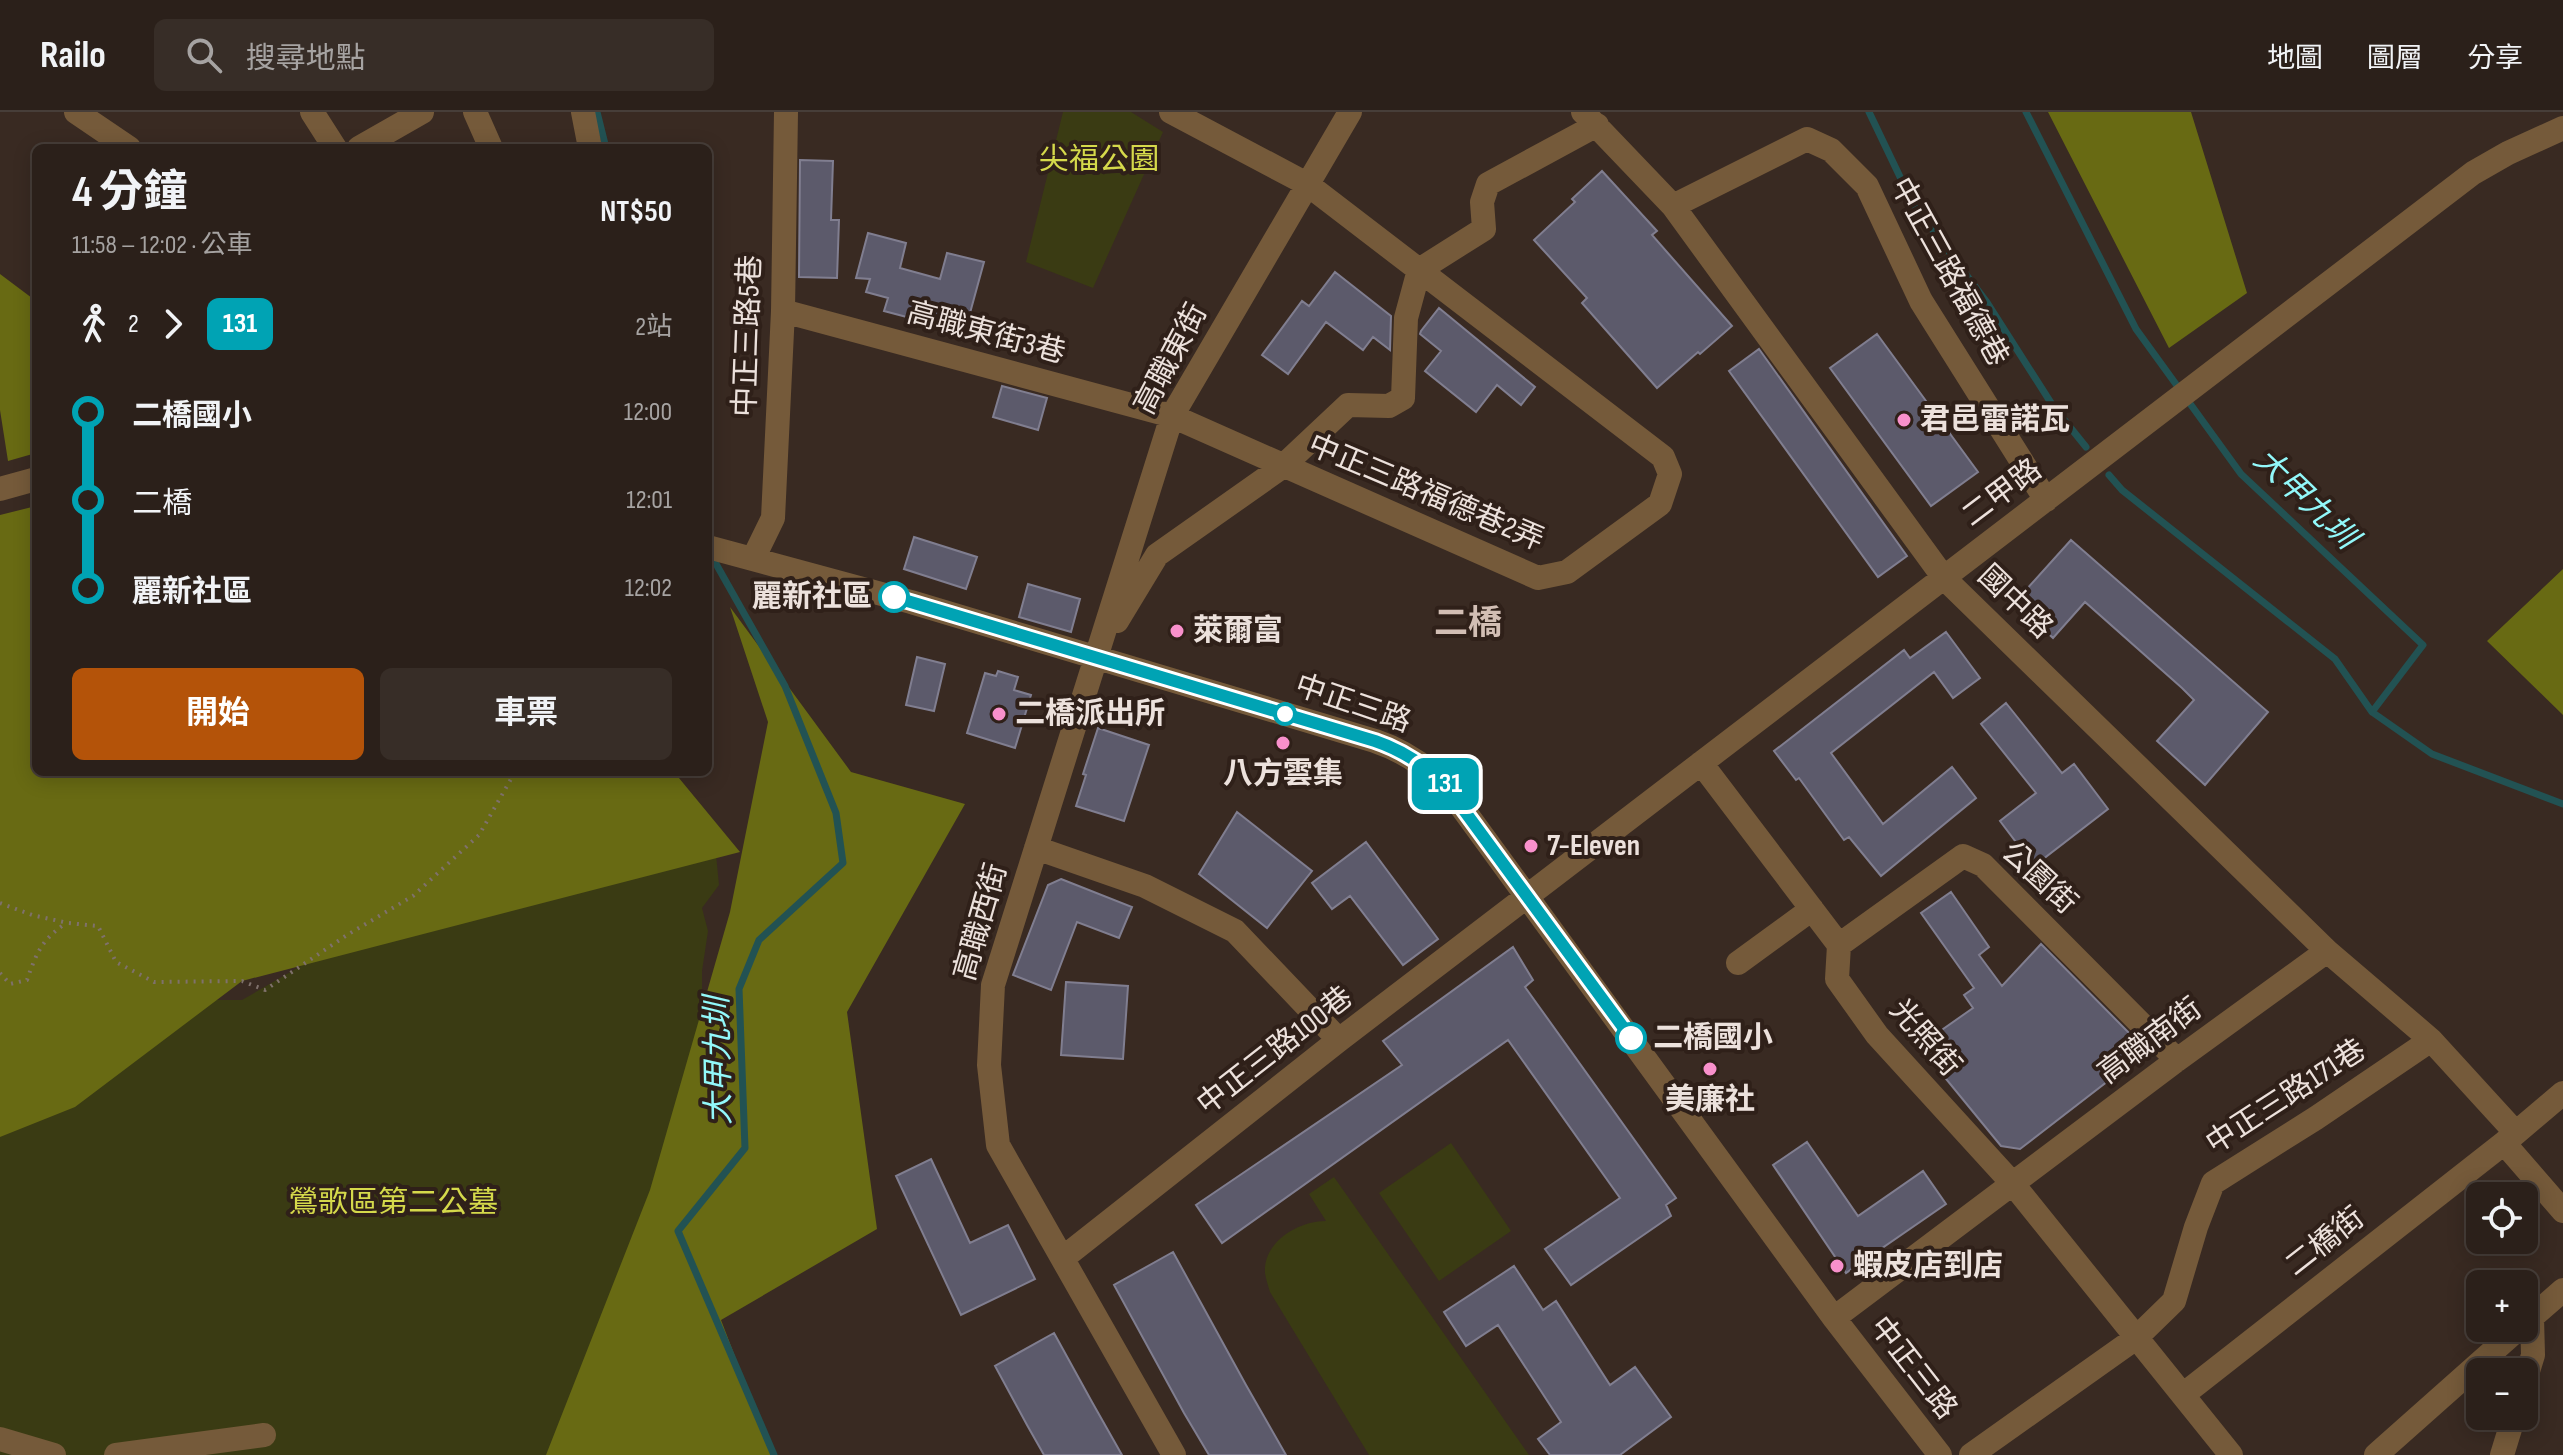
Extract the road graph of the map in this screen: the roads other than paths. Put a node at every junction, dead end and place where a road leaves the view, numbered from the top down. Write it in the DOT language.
graph roads {
  1 [pos="76,112"];
  2 [pos="312,112"];
  3 [pos="422,112"];
  4 [pos="475,112"];
  5 [pos="583,112"];
  6 [pos="786,112"];
  7 [pos="1171,112"];
  8 [pos="1350,112"];
  9 [pos="1590,118"];
  10 [pos="2563,128"];
  11 [pos="123,144"];
  12 [pos="332,144"];
  13 [pos="366,144"];
  14 [pos="489,144"];
  15 [pos="589,144"];
  16 [pos="1307,184"];
  17 [pos="1673,206"];
  18 [pos="1419,270"];
  19 [pos="783,311"];
  20 [pos="1172,416"];
  21 [pos="1282,467"];
  22 [pos="32,480"];
  23 [pos="0,489"];
  24 [pos="2046,500"];
  25 [pos="712,548"];
  26 [pos="753,559"];
  27 [pos="1944,578"];
  28 [pos="1095,657"];
  29 [pos="1701,763"];
  30 [pos="1036,848"];
  31 [pos="1528,896"];
  32 [pos="1812,909"];
  33 [pos="1839,945"];
  34 [pos="2327,951"];
  35 [pos="1738,963"];
  36 [pos="1339,1040"];
  37 [pos="2431,1040"];
  38 [pos="2177,1060"];
  39 [pos="2563,1093"];
  40 [pos="2510,1138"];
  41 [pos="2013,1184"];
  42 [pos="2563,1211"];
  43 [pos="1063,1258"];
  44 [pos="2563,1290"];
  45 [pos="2538,1312"];
  46 [pos="1834,1318"];
  47 [pos="2136,1338"];
  48 [pos="2504,1342"];
  49 [pos="2184,1394"];
  50 [pos="2510,1430"];
  51 [pos="264,1435"];
  52 [pos="0,1439"];
  53 [pos="54,1455"];
  54 [pos="116,1455"];
  55 [pos="1174,1455"];
  56 [pos="1940,1455"];
  57 [pos="1971,1455"];
  58 [pos="2231,1455"];
  59 [pos="2376,1455"];
  60 [pos="2502,1455"];
  1 -- 11 [label="street"];
  2 -- 12 [label="street"];
  3 -- 13 [label="street"];
  4 -- 14 [label="street"];
  5 -- 15 [label="street"];
  6 -- 19 [label="street, 中正三路5巷"];
  7 -- 16 [label="street"];
  8 -- 16 [label="street, 高職東街"];
  9 -- 17 [label="street, 國中路"];
  9 -- 18 [label="street"];
  10 -- 24 [label="street, 二甲路"];
  16 -- 18 [label="street"];
  16 -- 20 [label="street, 高職東街"];
  17 -- 24 [label="street, 中正三路福德巷"];
  17 -- 27 [label="street, 國中路"];
  18 -- 21 [label="street"];
  18 -- 21 [label="street, 中正三路福德巷2弄"];
  19 -- 20 [label="street, 高職東街3巷"];
  19 -- 26 [label="street, 中正三路5巷"];
  20 -- 21 [label="street, 中正三路福德巷2弄"];
  20 -- 28 [label="street, 高職東街"];
  21 -- 28 [label="street"];
  22 -- 23 [label="street"];
  24 -- 27 [label="street, 二甲路"];
  25 -- 26 [label="street, 中正三路"];
  26 -- 28 [label="street, 中正三路"];
  27 -- 29 [label="street, 二甲路"];
  27 -- 34 [label="street, 國中路"];
  28 -- 30 [label="street, 高職西街"];
  28 -- 31 [label="street, 中正三路"];
  29 -- 31 [label="street, 二甲路"];
  29 -- 32 [label="street"];
  30 -- 36 [label="street"];
  30 -- 43 [label="street, 高職西街"];
  31 -- 36 [label="street, 中正三路100巷"];
  31 -- 46 [label="street, 中正三路"];
  32 -- 33 [label="street"];
  32 -- 35 [label="street"];
  33 -- 38 [label="street, 公園街"];
  33 -- 41 [label="street, 光照街"];
  34 -- 37 [label="street"];
  34 -- 38 [label="street, 高職南街"];
  36 -- 43 [label="street, 中正三路100巷"];
  37 -- 40 [label="street"];
  37 -- 47 [label="street, 中正三路171巷"];
  38 -- 41 [label="street, 高職南街"];
  39 -- 40 [label="street, 二橋街"];
  40 -- 42 [label="street"];
  40 -- 49 [label="street, 二橋街"];
  41 -- 46 [label="street, 高職南街"];
  41 -- 47 [label="street, 光照街"];
  43 -- 55 [label="street, 高職西街"];
  44 -- 45 [label="street"];
  46 -- 56 [label="street, 中正三路"];
  47 -- 49 [label="street"];
  47 -- 57 [label="street, 中正三路171巷"];
  48 -- 59 [label="street"];
  49 -- 58 [label="street"];
  50 -- 60 [label="street"];
  51 -- 54 [label="street"];
  52 -- 53 [label="street"];
}
